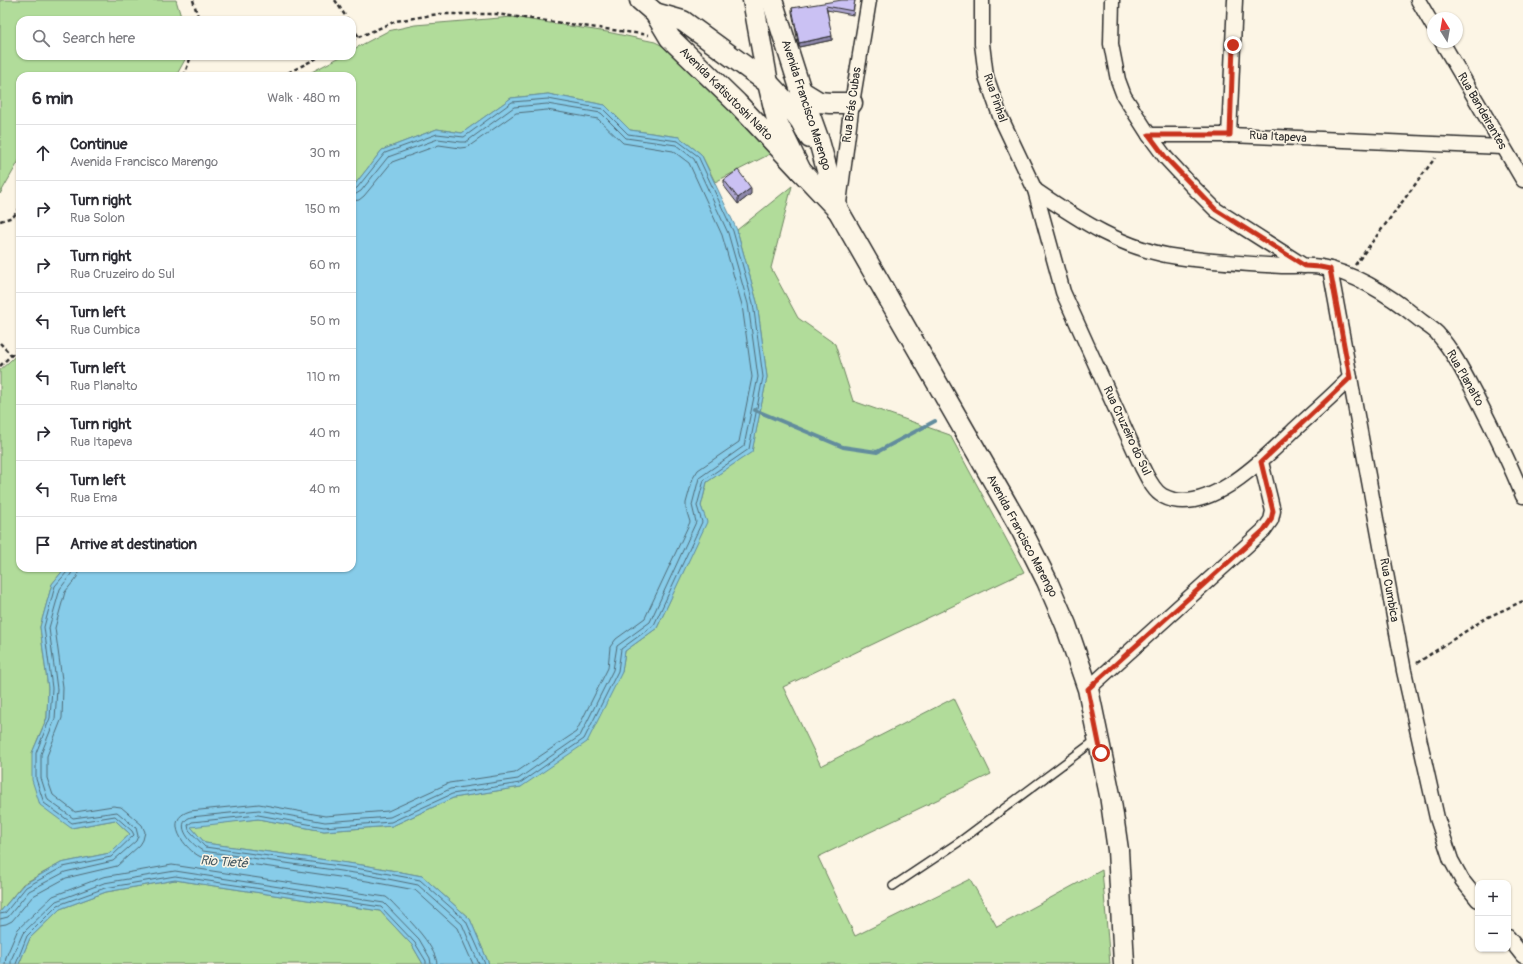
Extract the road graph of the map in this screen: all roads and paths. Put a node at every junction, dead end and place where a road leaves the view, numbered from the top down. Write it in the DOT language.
graph roads {
  1 [pos="193,0"];
  2 [pos="335,0"];
  3 [pos="640,0"];
  4 [pos="753,0"];
  5 [pos="772,0"];
  6 [pos="868,0"];
  7 [pos="982,0"];
  8 [pos="1112,0"];
  9 [pos="1234,0"];
  10 [pos="1418,0"];
  11 [pos="655,13"];
  12 [pos="198,16"];
  13 [pos="345,16"];
  14 [pos="1427,16"];
  15 [pos="356,33"];
  16 [pos="359,37"];
  17 [pos="356,38"];
  18 [pos="670,38"];
  19 [pos="761,43"];
  20 [pos="1445,48"];
  21 [pos="732,57"];
  22 [pos="190,60"];
  23 [pos="313,60"];
  24 [pos="185,72"];
  25 [pos="290,72"];
  26 [pos="768,83"];
  27 [pos="801,90"];
  28 [pos="852,103"];
  29 [pos="1149,135"];
  30 [pos="1230,135"];
  31 [pos="1445,145"];
  32 [pos="1502,147"];
  33 [pos="826,164"];
  34 [pos="801,171"];
  35 [pos="1523,180"];
  36 [pos="1035,190"];
  37 [pos="838,210"];
  38 [pos="16,213"];
  39 [pos="0,220"];
  40 [pos="1306,268"];
  41 [pos="1330,269"];
  42 [pos="1348,275"];
  43 [pos="0,343"];
  44 [pos="16,352"];
  45 [pos="12,356"];
  46 [pos="0,366"];
  47 [pos="1350,378"];
  48 [pos="1261,462"];
  49 [pos="1523,496"];
  50 [pos="1523,601"];
  51 [pos="1404,671"];
  52 [pos="1088,689"];
  53 [pos="1098,739"];
  54 [pos="893,886"];
  55 [pos="1475,896"];
  56 [pos="1511,941"];
  57 [pos="1523,956"];
  58 [pos="1124,964"];
  1 -- 12 [label="path"];
  2 -- 13 [label="path"];
  3 -- 11 [label="main road, Avenida Katisutoshi Naito"];
  4 -- 19 [label="main road, Avenida Francisco Marengo"];
  5 -- 27 [label="main road, Avenida Francisco Marengo"];
  6 -- 28 [label="street, Rua Brás Cubas"];
  7 -- 36 [label="street, Rua Pinhal"];
  8 -- 29 [label="street"];
  9 -- 30 [label="street"];
  10 -- 14 [label="street"];
  11 -- 18 [label="main road, Avenida Katisutoshi Naito"];
  11 -- 21 [label="main road, Avenida Katisutoshi Naito"];
  15 -- 16 [label="path"];
  16 -- 17 [label="path"];
  16 -- 18 [label="path"];
  18 -- 34 [label="main road, Avenida Katisutoshi Naito"];
  19 -- 21 [label="main road"];
  19 -- 26 [label="main road, Avenida Francisco Marengo"];
  20 -- 32 [label="street, Rua Bandeirantes"];
  21 -- 26 [label="main road, Avenida Katisutoshi Naito"];
  22 -- 24 [label="path"];
  23 -- 25 [label="path"];
  26 -- 33 [label="main road, Avenida Katisutoshi Naito"];
  26 -- 34 [label="main road, Avenida Francisco Marengo"];
  27 -- 28 [label="main road"];
  27 -- 33 [label="main road, Avenida Francisco Marengo"];
  28 -- 37 [label="street, Rua Brás Cubas"];
  29 -- 30 [label="street, Rua Itapeva"];
  29 -- 40 [label="street, Rua Planalto"];
  30 -- 31 [label="street, Rua Itapeva"];
  31 -- 32 [label="street, Rua Itapeva"];
  31 -- 42 [label="path"];
  32 -- 35 [label="street, Rua Bandeirantes"];
  33 -- 37 [label="main road, Avenida Francisco Marengo"];
  34 -- 37 [label="main road, Avenida Francisco Marengo"];
  36 -- 40 [label="street"];
  36 -- 48 [label="street, Rua Cruzeiro do Sul"];
  37 -- 52 [label="main road, Avenida Francisco Marengo"];
  38 -- 39 [label="path"];
  40 -- 41 [label="street, Rua Planalto"];
  41 -- 42 [label="street, Rua Planalto"];
  41 -- 47 [label="street, Rua Cumbica"];
  42 -- 49 [label="street, Rua Planalto"];
  43 -- 45 [label="path"];
  44 -- 45 [label="path"];
  45 -- 46 [label="path"];
  47 -- 48 [label="street, Rua Cruzeiro do Sul"];
  47 -- 51 [label="street, Rua Cumbica"];
  48 -- 52 [label="street"];
  50 -- 51 [label="path"];
  51 -- 55 [label="street, Rua Cumbica"];
  52 -- 53 [label="main road, Avenida Francisco Marengo"];
  53 -- 54 [label="lane"];
  53 -- 58 [label="main road, Avenida Francisco Marengo"];
  56 -- 57 [label="street"];
}
